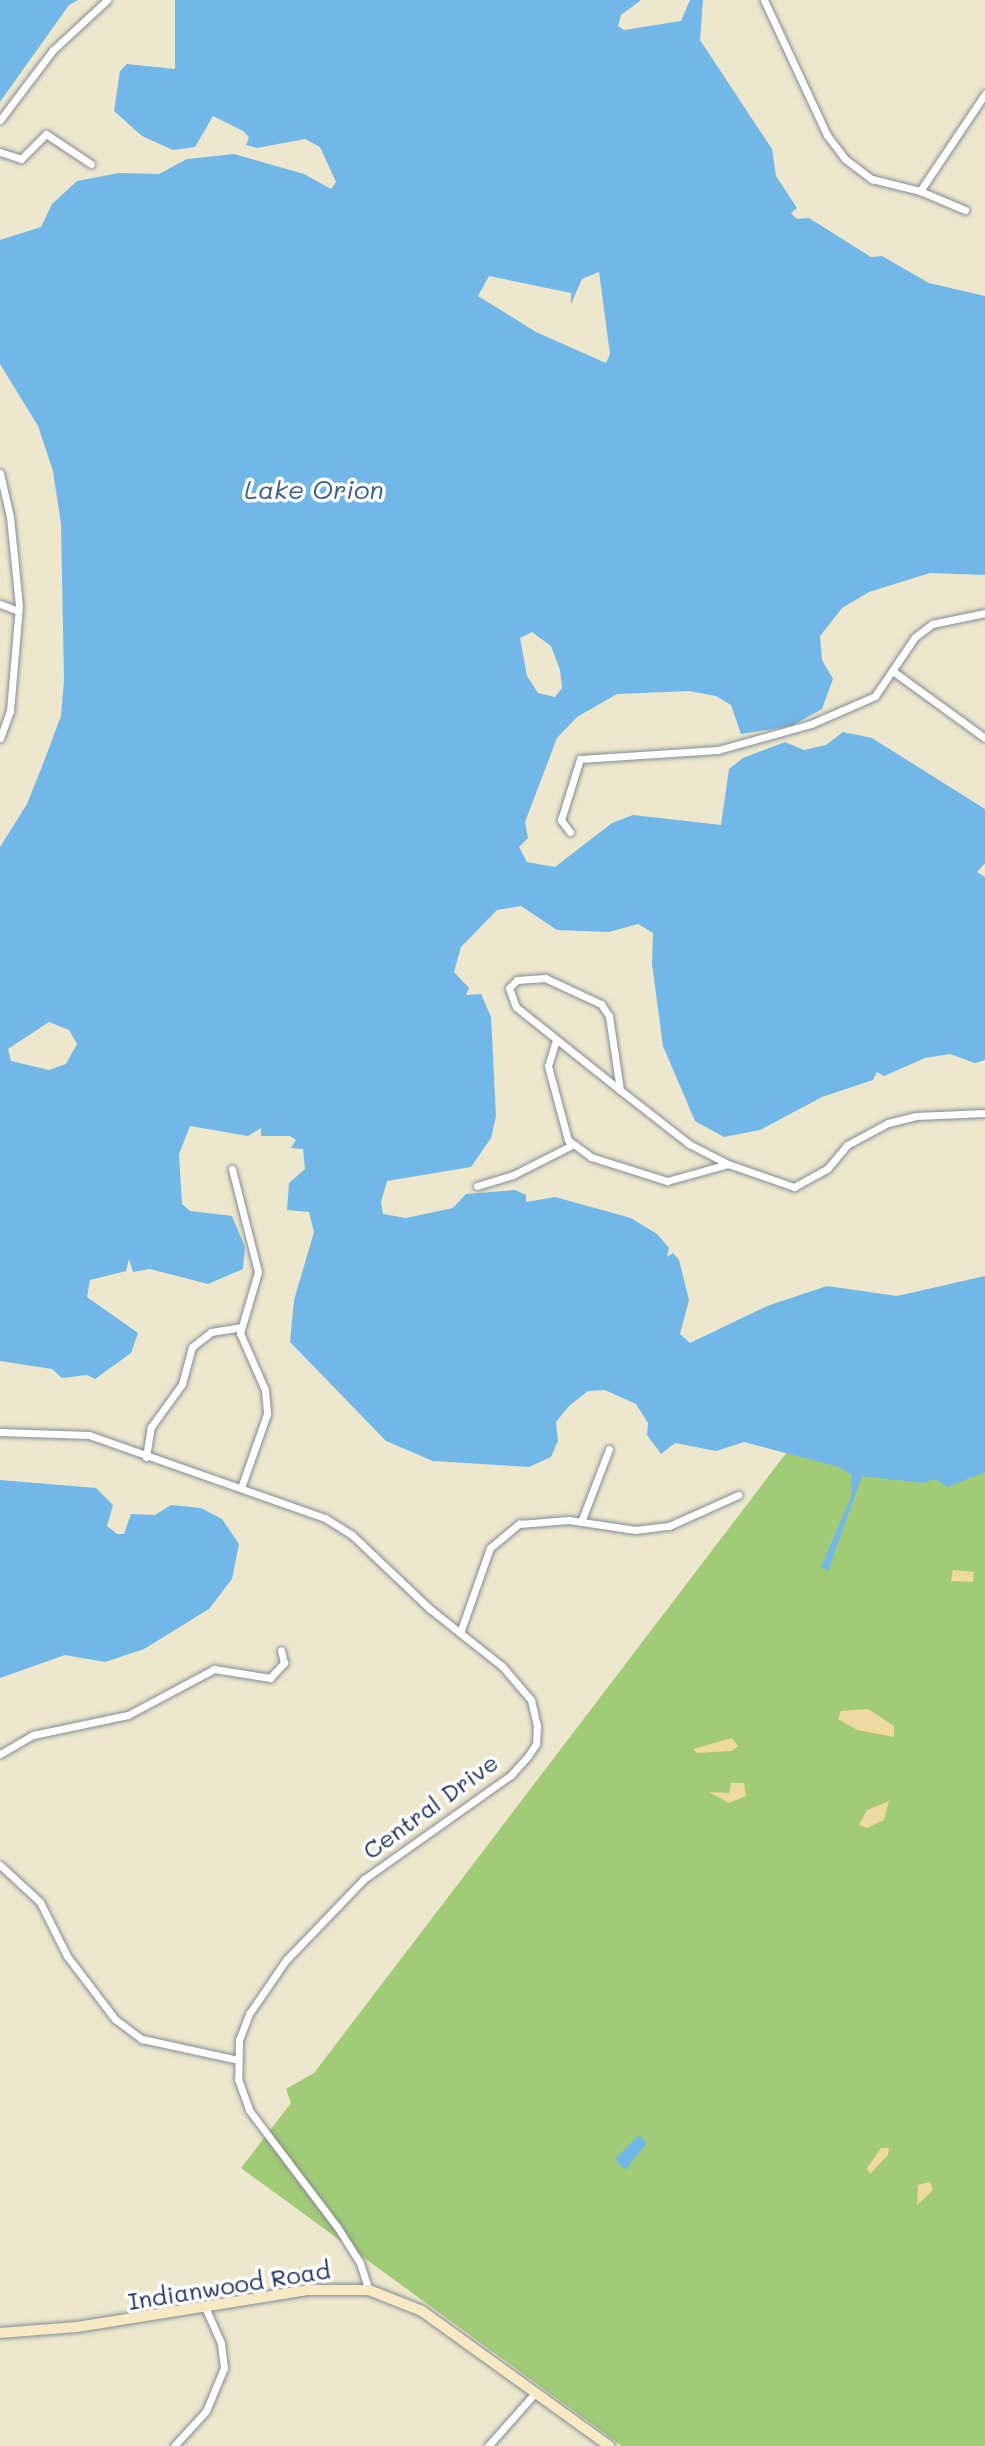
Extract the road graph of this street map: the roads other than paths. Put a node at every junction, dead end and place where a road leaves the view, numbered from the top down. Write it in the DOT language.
graph roads {
  1 [pos="107,0"];
  2 [pos="764,0"];
  3 [pos="985,94"];
  4 [pos="0,120"];
  5 [pos="0,152"];
  6 [pos="91,164"];
  7 [pos="920,191"];
  8 [pos="965,210"];
  9 [pos="0,473"];
  10 [pos="0,604"];
  11 [pos="18,611"];
  12 [pos="985,613"];
  13 [pos="894,672"];
  14 [pos="0,738"];
  15 [pos="985,738"];
  16 [pos="570,832"];
  17 [pos="556,1040"];
  18 [pos="620,1090"];
  19 [pos="985,1113"];
  20 [pos="572,1145"];
  21 [pos="728,1164"];
  22 [pos="232,1169"];
  23 [pos="477,1186"];
  24 [pos="241,1327"];
  25 [pos="0,1432"];
  26 [pos="609,1449"];
  27 [pos="146,1457"];
  28 [pos="242,1485"];
  29 [pos="738,1495"];
  30 [pos="581,1522"];
  31 [pos="460,1633"];
  32 [pos="281,1650"];
  33 [pos="0,1754"];
  34 [pos="0,1865"];
  35 [pos="238,2060"];
  36 [pos="369,2290"];
  37 [pos="205,2307"];
  38 [pos="0,2333"];
  39 [pos="535,2393"];
  40 [pos="174,2446"];
  41 [pos="488,2446"];
  42 [pos="609,2446"];
  1 -- 4 [label="street"];
  2 -- 7 [label="street"];
  3 -- 7 [label="street"];
  5 -- 6 [label="street"];
  7 -- 8 [label="street"];
  9 -- 11 [label="street"];
  10 -- 11 [label="street"];
  11 -- 14 [label="street"];
  12 -- 13 [label="street"];
  13 -- 15 [label="street"];
  13 -- 16 [label="street"];
  17 -- 18 [label="street"];
  17 -- 18 [label="street"];
  17 -- 20 [label="street"];
  18 -- 21 [label="street"];
  19 -- 21 [label="street"];
  20 -- 21 [label="street"];
  20 -- 23 [label="street"];
  22 -- 24 [label="street"];
  24 -- 27 [label="street"];
  24 -- 28 [label="street"];
  25 -- 27 [label="street, Central Drive"];
  26 -- 30 [label="street"];
  27 -- 28 [label="street, Central Drive"];
  28 -- 31 [label="street, Central Drive"];
  29 -- 30 [label="street"];
  30 -- 31 [label="street"];
  31 -- 35 [label="street, Central Drive"];
  32 -- 33 [label="street"];
  34 -- 35 [label="street"];
  35 -- 36 [label="street, Central Drive"];
  36 -- 37 [label="street, Indianwood Road"];
  36 -- 39 [label="street, Indianwood Road"];
  37 -- 38 [label="street, Indianwood Road"];
  37 -- 40 [label="street"];
  39 -- 41 [label="street"];
  39 -- 42 [label="street, Indianwood Road"];
}
